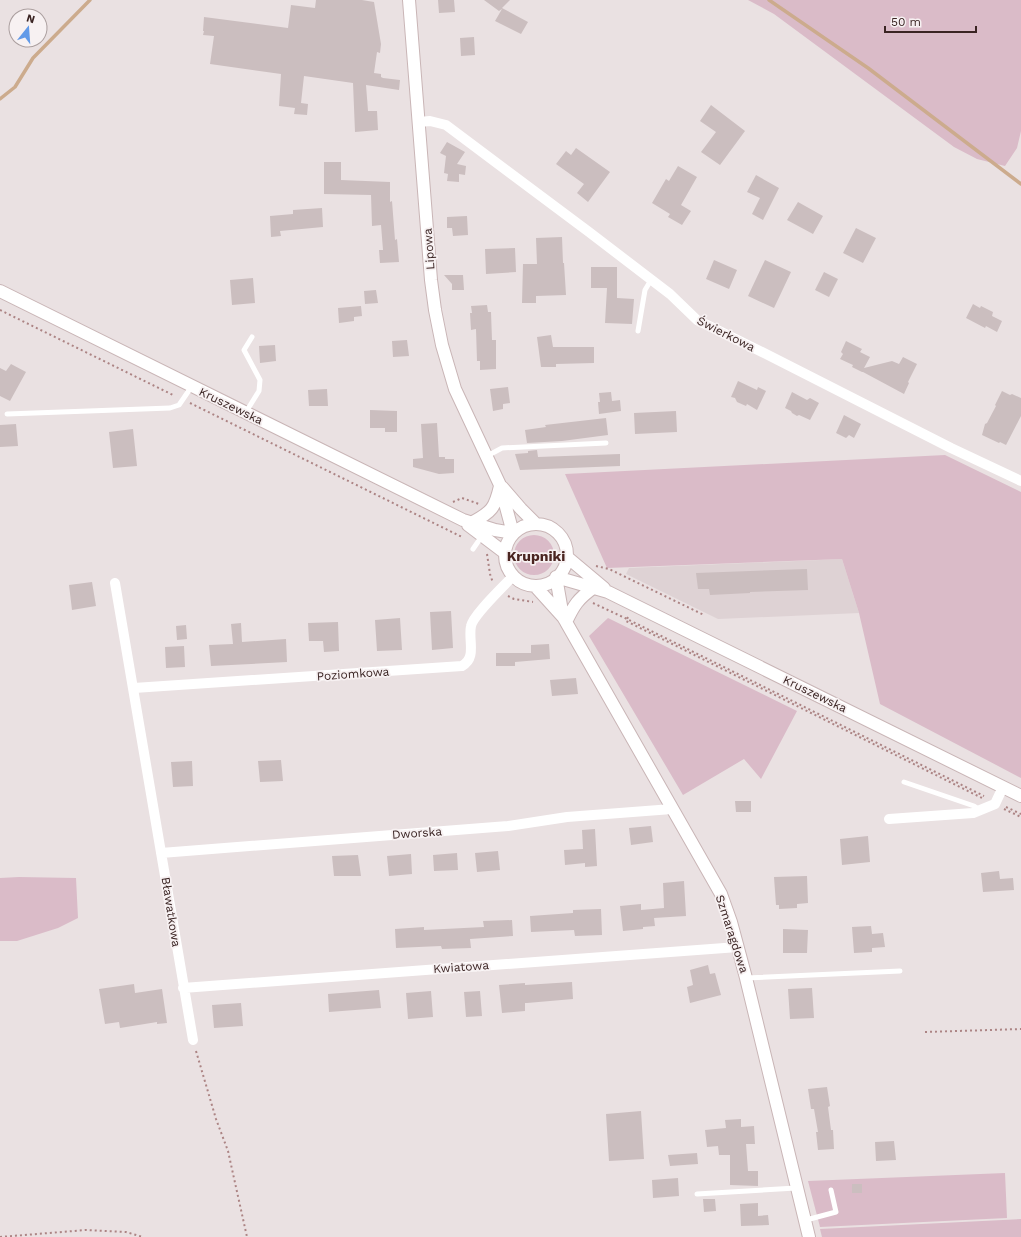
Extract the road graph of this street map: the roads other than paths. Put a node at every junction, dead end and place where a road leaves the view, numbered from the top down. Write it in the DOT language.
graph roads {
  1 [pos="409,0"];
  2 [pos="419,122"];
  3 [pos="652,280"];
  4 [pos="0,291"];
  5 [pos="638,331"];
  6 [pos="252,337"];
  7 [pos="192,386"];
  8 [pos="246,413"];
  9 [pos="7,414"];
  10 [pos="606,443"];
  11 [pos="486,456"];
  12 [pos="1021,481"];
  13 [pos="500,485"];
  14 [pos="467,521"];
  15 [pos="535,523"];
  16 [pos="513,533"];
  17 [pos="505,553"];
  18 [pos="567,557"];
  19 [pos="513,576"];
  20 [pos="556,578"];
  21 [pos="115,583"];
  22 [pos="535,586"];
  23 [pos="593,588"];
  24 [pos="608,592"];
  25 [pos="565,620"];
  26 [pos="134,688"];
  27 [pos="904,782"];
  28 [pos="1003,787"];
  29 [pos="1021,796"];
  30 [pos="672,809"];
  31 [pos="980,810"];
  32 [pos="889,819"];
  33 [pos="161,853"];
  34 [pos="738,947"];
  35 [pos="900,971"];
  36 [pos="746,978"];
  37 [pos="183,988"];
  38 [pos="192,1040"];
  39 [pos="797,1188"];
  40 [pos="832,1190"];
  41 [pos="697,1194"];
  42 [pos="805,1220"];
  43 [pos="809,1237"];
  1 -- 2 [label="street, Lipowa"];
  2 -- 3 [label="street, Świerkowa"];
  2 -- 11 [label="street, Lipowa"];
  3 -- 5 [label="lane"];
  3 -- 12 [label="street, Świerkowa"];
  4 -- 7 [label="street, Kruszewska"];
  6 -- 8 [label="lane"];
  7 -- 8 [label="street, Kruszewska"];
  7 -- 9 [label="lane"];
  8 -- 14 [label="street, Kruszewska"];
  10 -- 11 [label="lane"];
  11 -- 13 [label="street, Lipowa"];
  13 -- 14 [label="street"];
  13 -- 15 [label="street, Lipowa"];
  13 -- 16 [label="street, Lipowa"];
  14 -- 16 [label="street, Kruszewska"];
  14 -- 17 [label="street, Kruszewska"];
  15 -- 16 [label="street"];
  15 -- 18 [label="street"];
  16 -- 17 [label="street"];
  17 -- 19 [label="street"];
  18 -- 20 [label="street"];
  18 -- 24 [label="street, Kruszewska"];
  19 -- 22 [label="street"];
  19 -- 26 [label="street, Poziomkowa"];
  20 -- 22 [label="street"];
  20 -- 23 [label="street, Kruszewska"];
  20 -- 25 [label="street, Szmaragdowa"];
  21 -- 26 [label="street, Bławatkowa"];
  22 -- 25 [label="street, Szmaragdowa"];
  23 -- 24 [label="street, Kruszewska"];
  23 -- 25 [label="street"];
  24 -- 28 [label="street, Kruszewska"];
  25 -- 30 [label="street, Szmaragdowa"];
  26 -- 33 [label="street, Bławatkowa"];
  27 -- 31 [label="lane"];
  28 -- 29 [label="street, Kruszewska"];
  28 -- 31 [label="street"];
  30 -- 33 [label="street, Dworska"];
  30 -- 34 [label="street, Szmaragdowa"];
  31 -- 32 [label="street"];
  33 -- 37 [label="street, Bławatkowa"];
  34 -- 36 [label="street, Szmaragdowa"];
  34 -- 37 [label="street, Kwiatowa"];
  35 -- 36 [label="lane"];
  36 -- 39 [label="street, Szmaragdowa"];
  37 -- 38 [label="street, Bławatkowa"];
  39 -- 41 [label="lane"];
  39 -- 42 [label="street, Szmaragdowa"];
  40 -- 42 [label="lane"];
  42 -- 43 [label="street, Szmaragdowa"];
}
